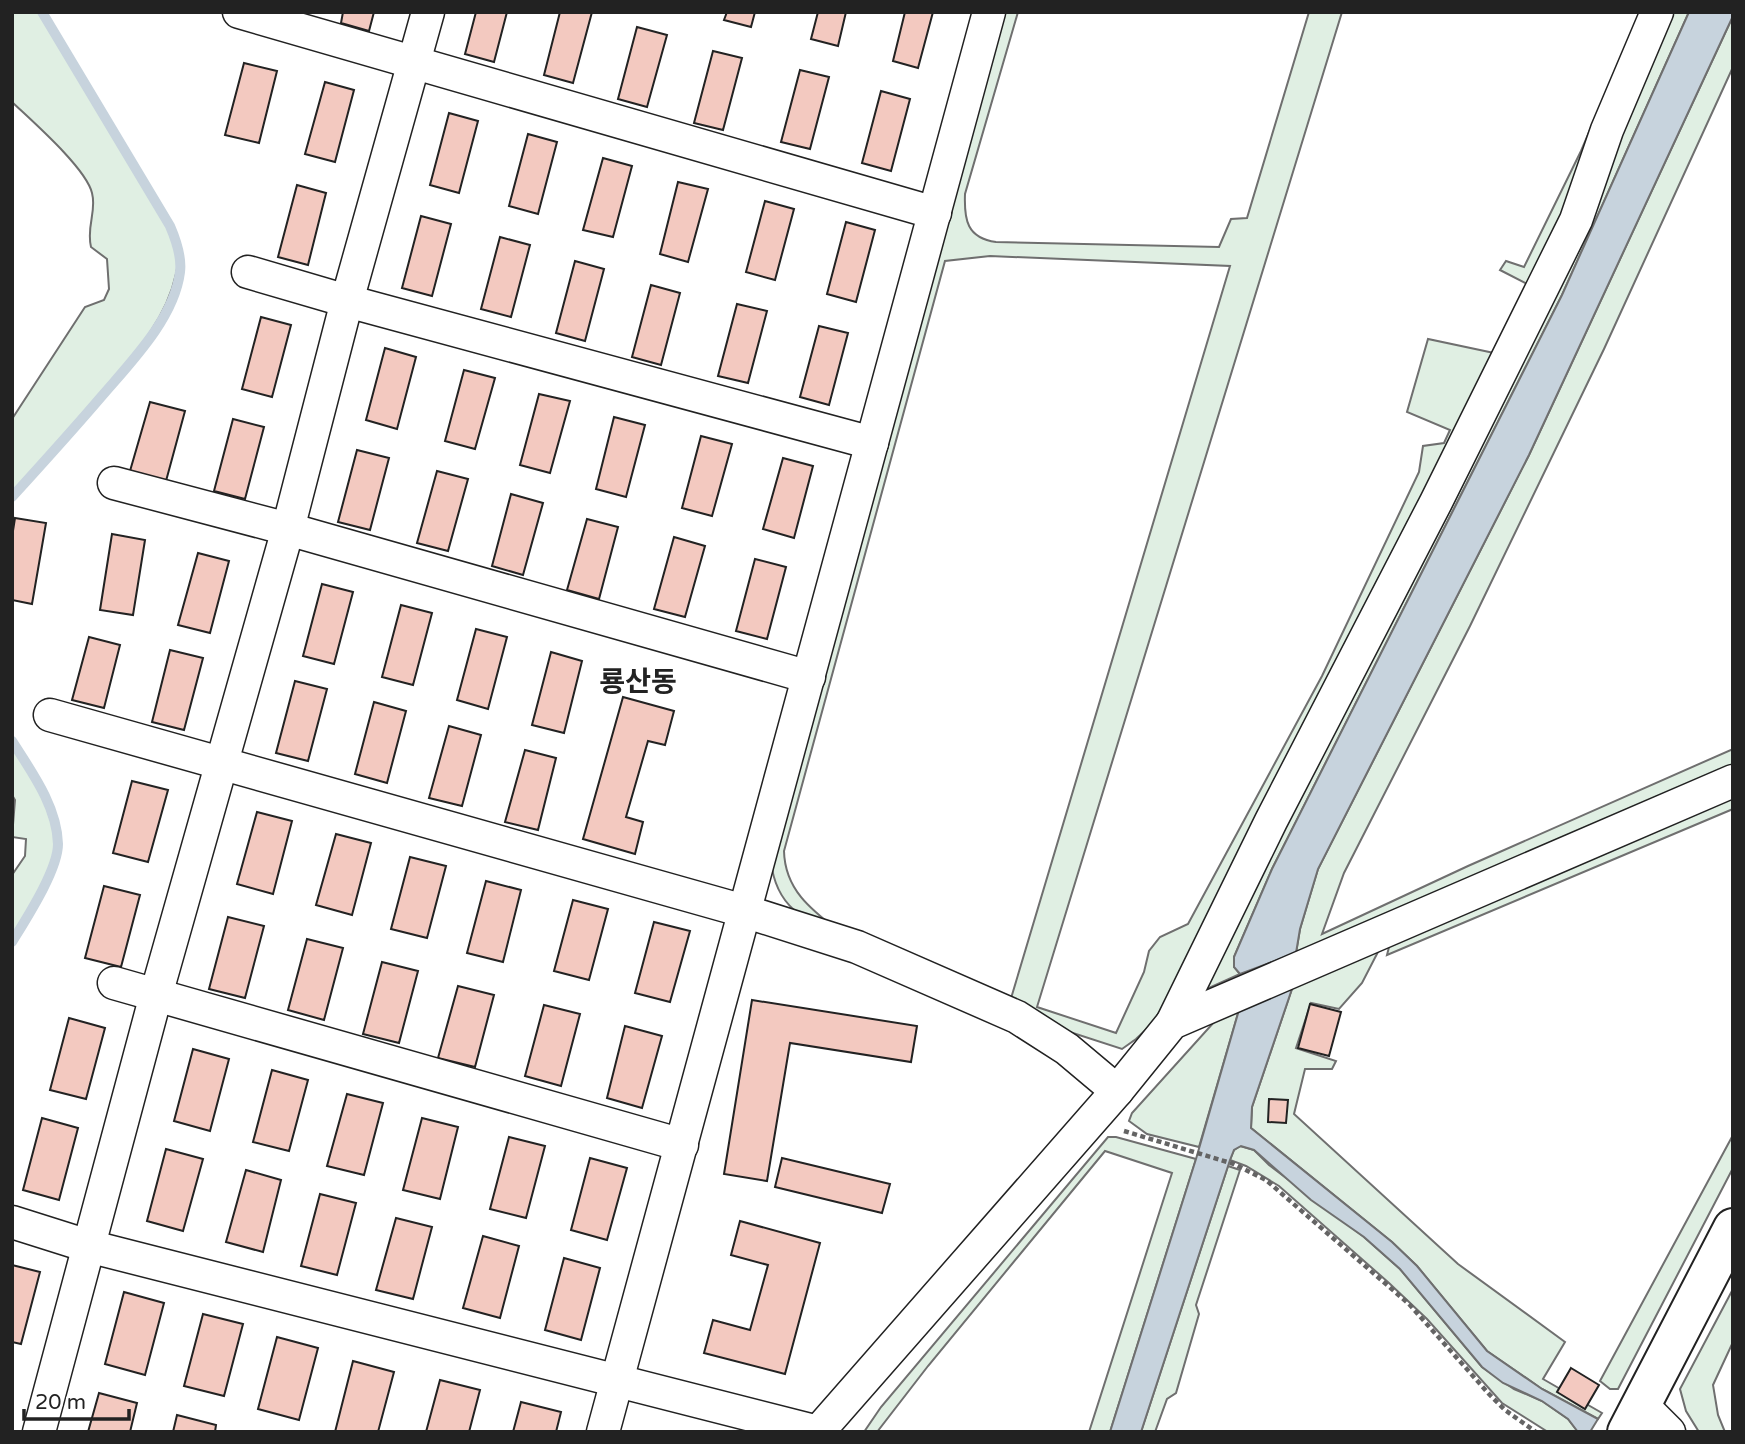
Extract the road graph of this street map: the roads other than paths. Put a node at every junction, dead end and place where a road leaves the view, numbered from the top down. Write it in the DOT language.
graph roads {
  1 [pos="239,12"];
  2 [pos="428,12"];
  3 [pos="989,12"];
  4 [pos="1657,12"];
  5 [pos="414,63"];
  6 [pos="934,213"];
  7 [pos="248,272"];
  8 [pos="347,301"];
  9 [pos="872,443"];
  10 [pos="114,483"];
  11 [pos="288,529"];
  12 [pos="809,677"];
  13 [pos="50,715"];
  14 [pos="221,765"];
  15 [pos="1733,781"];
  16 [pos="744,911"];
  17 [pos="114,984"];
  18 [pos="156,995"];
  19 [pos="1172,1023"];
  20 [pos="1108,1101"];
  21 [pos="682,1145"];
  22 [pos="12,1222"];
  23 [pos="1733,1228"];
  24 [pos="88,1246"];
  25 [pos="617,1379"];
  26 [pos="1633,1419"];
  27 [pos="38,1432"];
  28 [pos="603,1432"];
  29 [pos="818,1432"];
  30 [pos="1669,1432"];
  1 -- 5 [label="street"];
  2 -- 5 [label="street"];
  3 -- 6 [label="street"];
  4 -- 19 [label="street"];
  5 -- 6 [label="street"];
  5 -- 8 [label="street"];
  6 -- 9 [label="street"];
  7 -- 8 [label="street"];
  8 -- 9 [label="street"];
  8 -- 11 [label="street"];
  9 -- 12 [label="street"];
  10 -- 11 [label="street"];
  11 -- 12 [label="street"];
  11 -- 14 [label="street"];
  12 -- 16 [label="street"];
  13 -- 14 [label="street"];
  14 -- 16 [label="street"];
  14 -- 18 [label="street"];
  15 -- 19 [label="street"];
  16 -- 20 [label="street"];
  16 -- 21 [label="street"];
  17 -- 18 [label="street"];
  18 -- 21 [label="street"];
  18 -- 24 [label="street"];
  19 -- 20 [label="street"];
  20 -- 29 [label="street"];
  21 -- 25 [label="street"];
  22 -- 24 [label="street"];
  23 -- 26 [label="main road"];
  24 -- 25 [label="street"];
  24 -- 27 [label="street"];
  25 -- 28 [label="street"];
  25 -- 29 [label="street"];
  26 -- 30 [label="street"];
}
